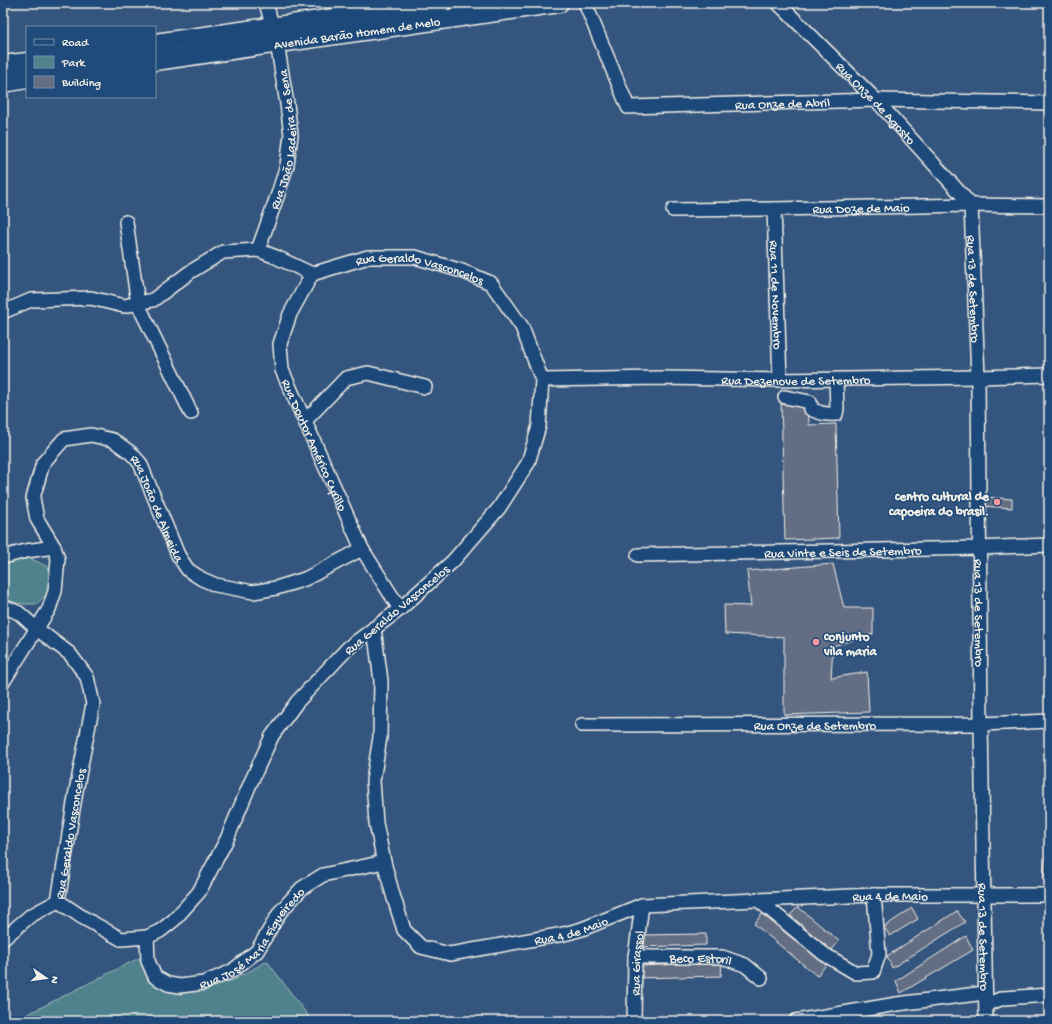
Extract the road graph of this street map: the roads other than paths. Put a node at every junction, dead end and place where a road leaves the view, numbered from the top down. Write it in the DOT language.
graph roads {
  1 [pos="266,3"];
  2 [pos="441,3"];
  3 [pos="559,3"];
  4 [pos="585,3"];
  5 [pos="778,3"];
  6 [pos="274,35"];
  7 [pos="156,43"];
  8 [pos="156,61"];
  9 [pos="26,62"];
  10 [pos="3,65"];
  11 [pos="26,79"];
  12 [pos="3,83"];
  13 [pos="876,100"];
  14 [pos="1049,103"];
  15 [pos="971,205"];
  16 [pos="1049,206"];
  17 [pos="774,209"];
  18 [pos="673,210"];
  19 [pos="126,222"];
  20 [pos="258,250"];
  21 [pos="312,274"];
  22 [pos="138,304"];
  23 [pos="3,312"];
  24 [pos="1049,374"];
  25 [pos="978,377"];
  26 [pos="542,380"];
  27 [pos="780,380"];
  28 [pos="836,380"];
  29 [pos="425,387"];
  30 [pos="785,397"];
  31 [pos="190,412"];
  32 [pos="305,421"];
  33 [pos="1049,545"];
  34 [pos="54,547"];
  35 [pos="979,548"];
  36 [pos="362,549"];
  37 [pos="638,555"];
  38 [pos="3,558"];
  39 [pos="3,606"];
  40 [pos="400,609"];
  41 [pos="374,628"];
  42 [pos="37,629"];
  43 [pos="3,682"];
  44 [pos="1049,721"];
  45 [pos="981,724"];
  46 [pos="582,725"];
  47 [pos="384,862"];
  48 [pos="874,895"];
  49 [pos="983,895"];
  50 [pos="1049,895"];
  51 [pos="758,900"];
  52 [pos="58,901"];
  53 [pos="642,905"];
  54 [pos="147,937"];
  55 [pos="3,939"];
  56 [pos="635,957"];
  57 [pos="762,978"];
  58 [pos="1049,995"];
  59 [pos="986,999"];
  60 [pos="634,1021"];
  61 [pos="796,1021"];
  62 [pos="986,1021"];
  1 -- 6 [label="street, Rua João Ladeira de Sena"];
  2 -- 6 [label="main road, Avenida Barão Homem de Melo"];
  3 -- 6 [label="main road, Avenida Barão Homem de Melo"];
  4 -- 13 [label="street, Rua Onze de Abril"];
  5 -- 13 [label="street, Rua Onze de Agosto"];
  6 -- 7 [label="main road, Avenida Barão Homem de Melo"];
  6 -- 8 [label="main road, Avenida Barão Homem de Melo"];
  6 -- 20 [label="street, Rua João Ladeira de Sena"];
  9 -- 10 [label="main road"];
  11 -- 12 [label="main road"];
  13 -- 14 [label="street, Rua Onze de Abril"];
  13 -- 15 [label="street, Rua Onze de Agosto"];
  15 -- 16 [label="street, Rua Doze de Maio"];
  15 -- 17 [label="street, Rua Doze de Maio"];
  15 -- 25 [label="street, Rua 13 de Setembro"];
  17 -- 18 [label="street, Rua Doze de Maio"];
  17 -- 27 [label="street, Rua 11 de Novembro"];
  19 -- 22 [label="street"];
  20 -- 21 [label="street"];
  20 -- 22 [label="street"];
  21 -- 26 [label="street, Rua Geraldo Vasconcelos"];
  21 -- 32 [label="street, Rua Doutor Américo Cyrillo"];
  22 -- 23 [label="street"];
  22 -- 31 [label="street"];
  24 -- 25 [label="street, Rua Dezenove de Setembro"];
  25 -- 28 [label="street, Rua Dezenove de Setembro"];
  25 -- 35 [label="street, Rua 13 de Setembro"];
  26 -- 27 [label="street, Rua Dezenove de Setembro"];
  26 -- 40 [label="street, Rua Geraldo Vasconcelos"];
  27 -- 28 [label="street, Rua Dezenove de Setembro"];
  28 -- 30 [label="street"];
  29 -- 32 [label="street"];
  32 -- 36 [label="street, Rua Doutor Américo Cyrillo"];
  33 -- 35 [label="street, Rua Vinte e Seis de Setembro"];
  34 -- 36 [label="street, Rua João de Almeida"];
  34 -- 38 [label="street"];
  34 -- 42 [label="street"];
  35 -- 37 [label="street, Rua Vinte e Seis de Setembro"];
  35 -- 45 [label="street, Rua 13 de Setembro"];
  36 -- 40 [label="street, Rua Doutor Américo Cyrillo"];
  39 -- 42 [label="street, Rua Geraldo Vasconcelos"];
  40 -- 41 [label="street, Rua Geraldo Vasconcelos"];
  41 -- 47 [label="street, Rua 4 de Maio"];
  41 -- 54 [label="street, Rua Geraldo Vasconcelos"];
  42 -- 43 [label="street"];
  42 -- 52 [label="street, Rua Geraldo Vasconcelos"];
  44 -- 45 [label="street, Rua Onze de Setembro"];
  45 -- 46 [label="street, Rua Onze de Setembro"];
  45 -- 49 [label="street, Rua 13 de Setembro"];
  47 -- 53 [label="street, Rua 4 de Maio"];
  47 -- 54 [label="street, Rua José Maria Figueiredo"];
  48 -- 49 [label="street, Rua 4 de Maio"];
  48 -- 51 [label="street, Rua 4 de Maio"];
  48 -- 51 [label="street"];
  49 -- 50 [label="street, Rua 4 de Maio"];
  49 -- 59 [label="street, Rua 13 de Setembro"];
  51 -- 53 [label="street, Rua 4 de Maio"];
  52 -- 54 [label="street, Rua Geraldo Vasconcelos"];
  52 -- 55 [label="street"];
  53 -- 56 [label="street, Rua Girassol"];
  56 -- 57 [label="street, Beco Estoril"];
  56 -- 60 [label="street, Rua Girassol"];
  58 -- 59 [label="street"];
  59 -- 61 [label="street"];
  59 -- 62 [label="street, Rua 13 de Setembro"];
}
